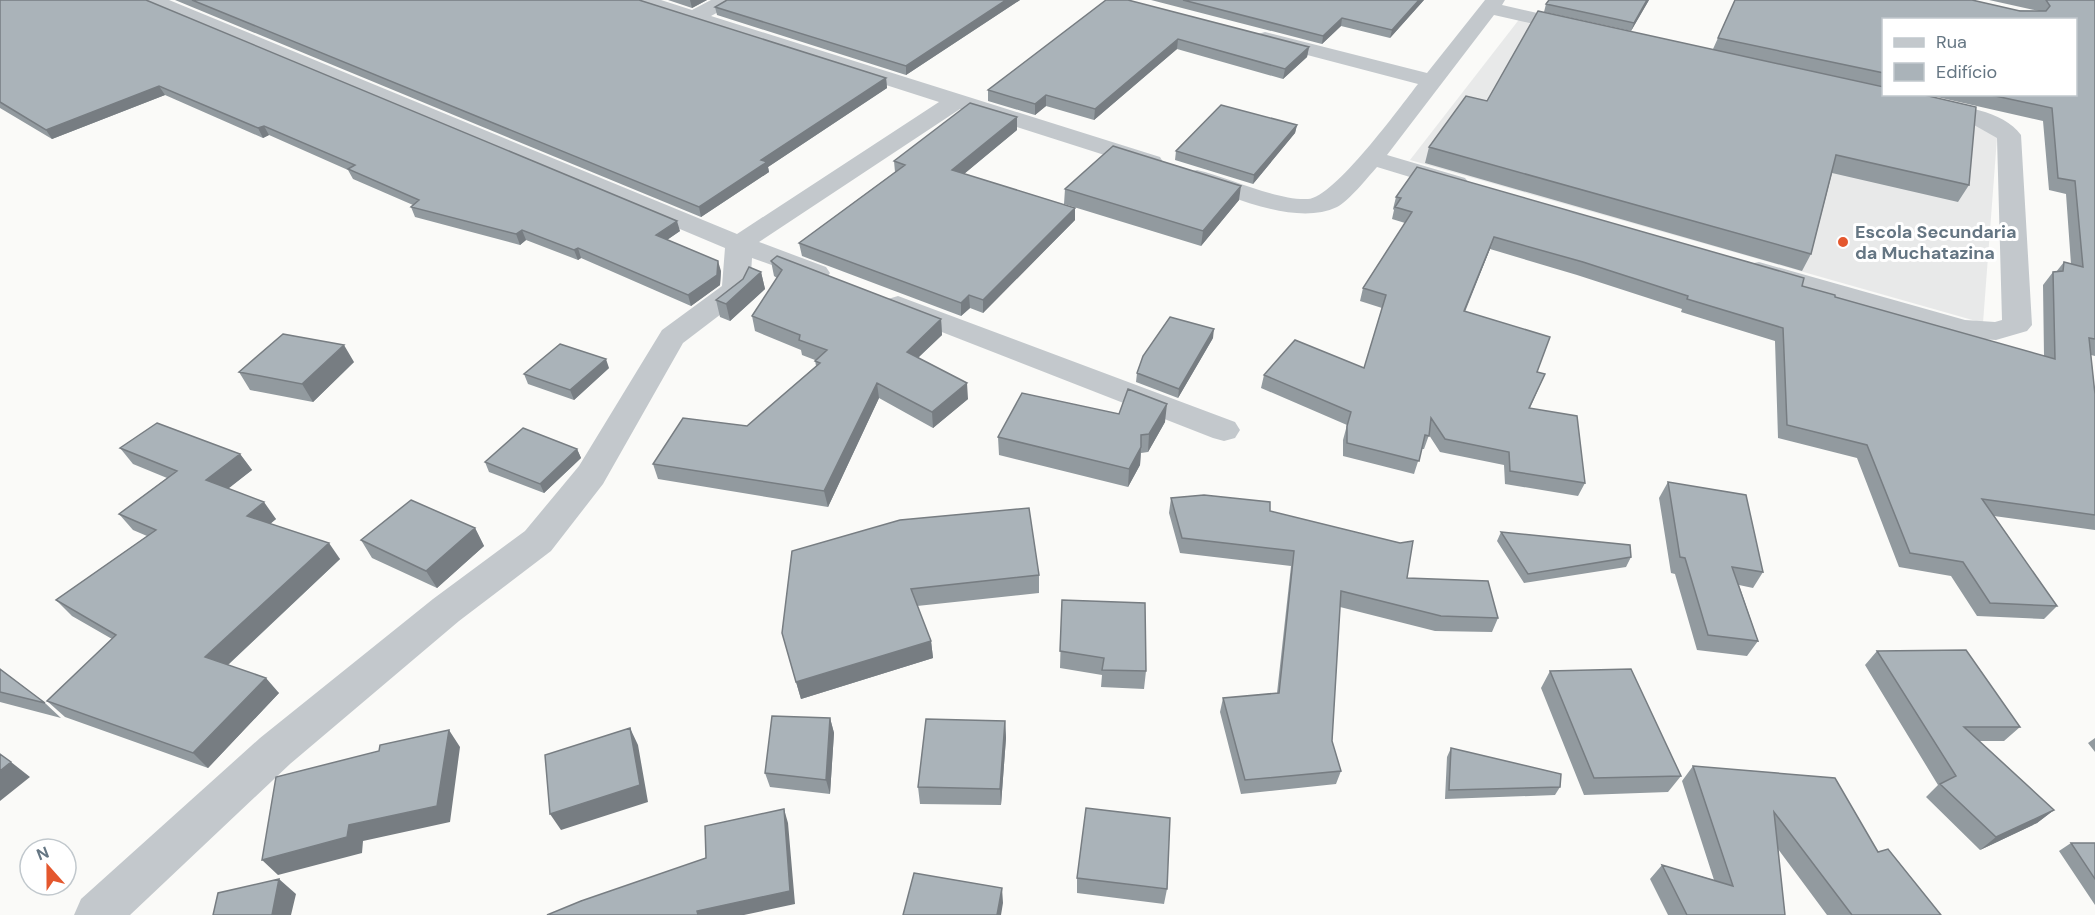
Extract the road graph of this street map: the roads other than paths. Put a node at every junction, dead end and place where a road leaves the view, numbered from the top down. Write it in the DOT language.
graph roads {
  1 [pos="152,0"];
  2 [pos="641,0"];
  3 [pos="726,0"];
  4 [pos="1493,4"];
  5 [pos="694,17"];
  6 [pos="1267,20"];
  7 [pos="1246,33"];
  8 [pos="1605,33"];
  9 [pos="1439,73"];
  10 [pos="956,101"];
  11 [pos="1905,101"];
  12 [pos="1372,158"];
  13 [pos="1475,188"];
  14 [pos="739,243"];
  15 [pos="1737,264"];
  16 [pos="838,282"];
  17 [pos="871,294"];
  18 [pos="1224,430"];
  19 [pos="97,915"];
  1 -- 14 [label="street"];
  2 -- 5 [label="street"];
  3 -- 5 [label="street"];
  4 -- 8 [label="street"];
  4 -- 9 [label="street"];
  5 -- 10 [label="street"];
  6 -- 9 [label="street"];
  7 -- 9 [label="street"];
  9 -- 12 [label="street"];
  10 -- 12 [label="street"];
  10 -- 14 [label="street"];
  11 -- 15 [label="street"];
  12 -- 13 [label="street"];
  14 -- 16 [label="street"];
  14 -- 19 [label="street"];
  17 -- 18 [label="street"];
}
